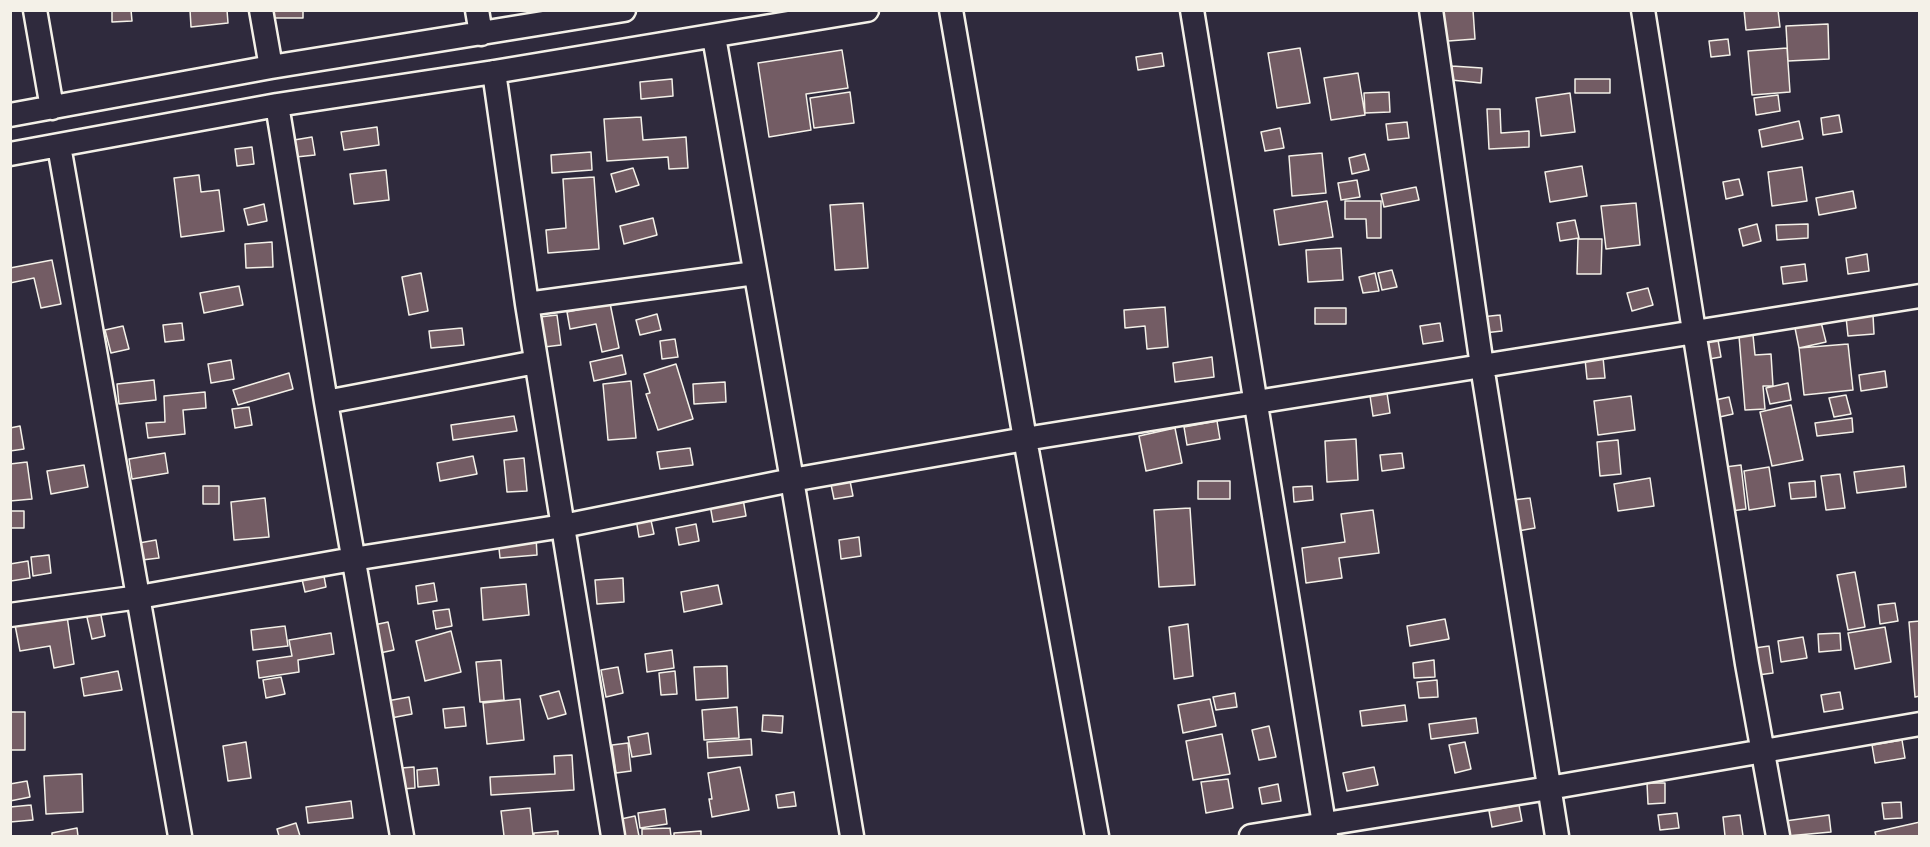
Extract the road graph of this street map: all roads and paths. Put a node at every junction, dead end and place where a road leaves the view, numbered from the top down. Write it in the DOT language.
graph roads {
  1 [pos="35,10"];
  2 [pos="261,10"];
  3 [pos="477,10"];
  4 [pos="624,10"];
  5 [pos="867,10"];
  6 [pos="951,10"];
  7 [pos="1192,10"];
  8 [pos="1431,10"];
  9 [pos="1643,10"];
  10 [pos="481,33"];
  11 [pos="714,37"];
  12 [pos="271,66"];
  13 [pos="494,72"];
  14 [pos="277,105"];
  15 [pos="52,108"];
  16 [pos="10,115"];
  17 [pos="59,146"];
  18 [pos="10,154"];
  19 [pos="755,273"];
  20 [pos="1920,296"];
  21 [pos="527,304"];
  22 [pos="1694,333"];
  23 [pos="536,362"];
  24 [pos="1482,366"];
  25 [pos="326,402"];
  26 [pos="1254,402"];
  27 [pos="1025,439"];
  28 [pos="792,480"];
  29 [pos="563,526"];
  30 [pos="353,559"];
  31 [pos="139,597"];
  32 [pos="10,615"];
  33 [pos="1920,724"];
  34 [pos="1762,752"];
  35 [pos="1549,788"];
  36 [pos="1325,831"];
  37 [pos="180,837"];
  38 [pos="402,837"];
  39 [pos="613,837"];
  40 [pos="852,837"];
  41 [pos="1097,837"];
  42 [pos="1251,837"];
  43 [pos="1557,837"];
  44 [pos="1778,837"];
  1 -- 15 [label="street"];
  2 -- 12 [label="street"];
  3 -- 10 [label="street"];
  4 -- 10 [label="street"];
  5 -- 11 [label="street"];
  6 -- 27 [label="street"];
  7 -- 26 [label="street"];
  8 -- 24 [label="street"];
  9 -- 22 [label="street"];
  10 -- 12 [label="street"];
  11 -- 13 [label="street"];
  11 -- 19 [label="street"];
  12 -- 15 [label="street"];
  13 -- 14 [label="street"];
  13 -- 21 [label="street"];
  14 -- 17 [label="street"];
  14 -- 25 [label="street"];
  15 -- 16 [label="street"];
  17 -- 18 [label="street"];
  17 -- 31 [label="street"];
  19 -- 21 [label="street"];
  19 -- 28 [label="street"];
  20 -- 22 [label="street"];
  21 -- 23 [label="street"];
  22 -- 24 [label="street"];
  22 -- 34 [label="street"];
  23 -- 25 [label="street"];
  23 -- 29 [label="street"];
  24 -- 26 [label="street"];
  24 -- 35 [label="street"];
  25 -- 30 [label="street"];
  26 -- 27 [label="street"];
  26 -- 36 [label="street"];
  27 -- 28 [label="street"];
  27 -- 41 [label="street"];
  28 -- 29 [label="street"];
  28 -- 40 [label="street"];
  29 -- 30 [label="street"];
  29 -- 39 [label="street"];
  30 -- 31 [label="street"];
  30 -- 38 [label="street"];
  31 -- 32 [label="street"];
  31 -- 37 [label="street"];
  33 -- 34 [label="street"];
  34 -- 35 [label="street"];
  34 -- 44 [label="street"];
  35 -- 36 [label="street"];
  35 -- 43 [label="street"];
  36 -- 42 [label="street"];
}
